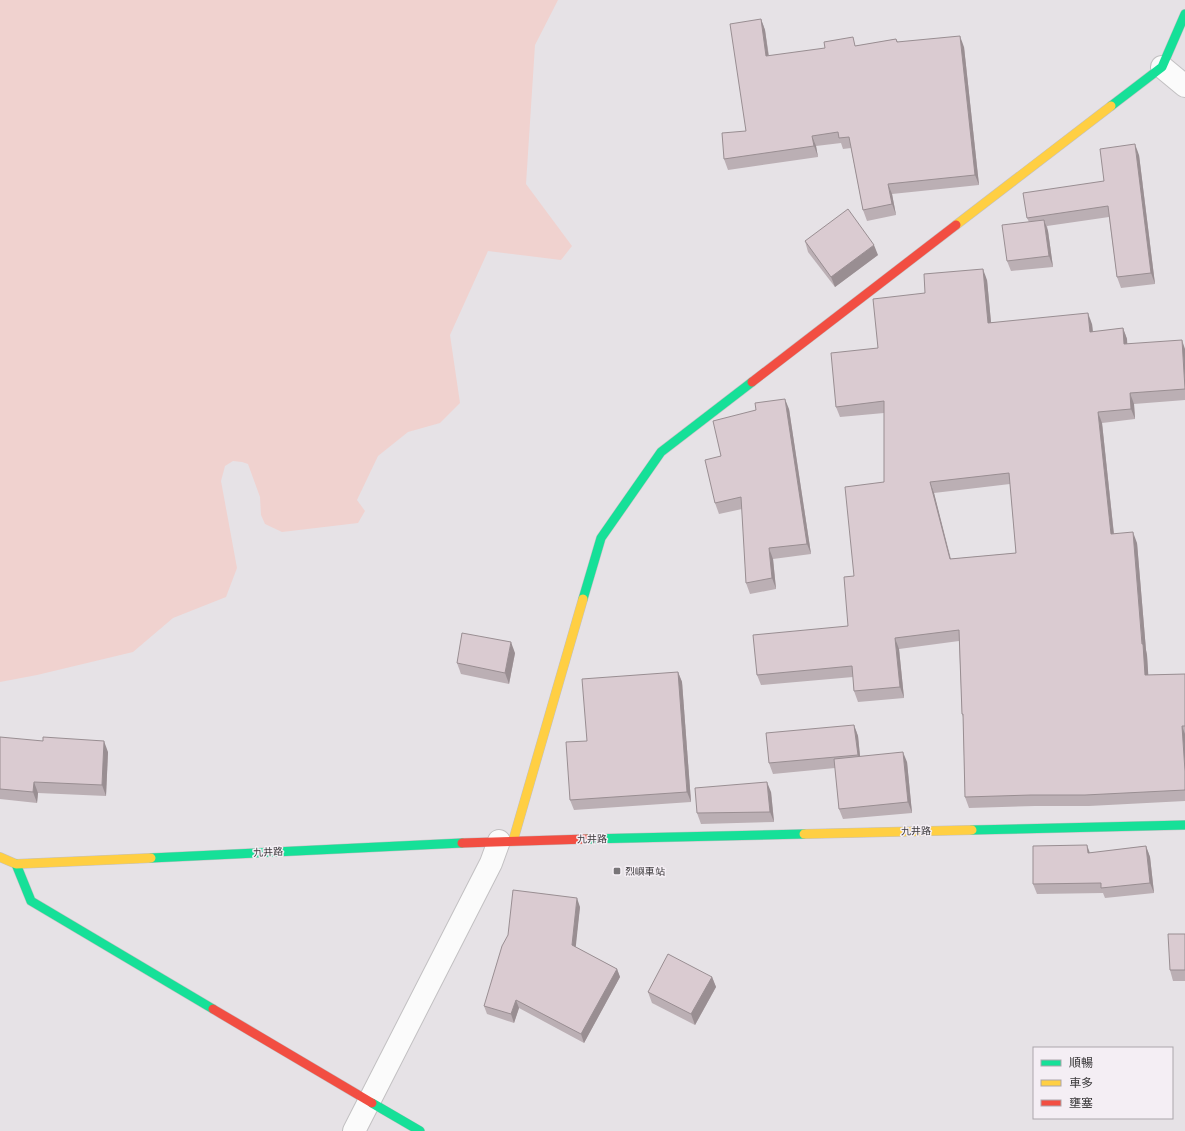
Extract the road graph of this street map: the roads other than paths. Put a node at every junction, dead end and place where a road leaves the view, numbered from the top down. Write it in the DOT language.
graph roads {
  1 [pos="1185,14"];
  2 [pos="1162,67"];
  3 [pos="1185,86"];
  4 [pos="1185,825"];
  5 [pos="506,841"];
  6 [pos="0,857"];
  7 [pos="16,864"];
  8 [pos="368,1101"];
  9 [pos="354,1131"];
  10 [pos="420,1131"];
  1 -- 2 [label="street"];
  2 -- 3 [label="street"];
  2 -- 5 [label="street"];
  4 -- 5 [label="street, 九井路"];
  5 -- 7 [label="street, 九井路"];
  5 -- 8 [label="street"];
  6 -- 7 [label="street, 九井路"];
  7 -- 8 [label="street"];
  8 -- 9 [label="street"];
  8 -- 10 [label="street"];
}
